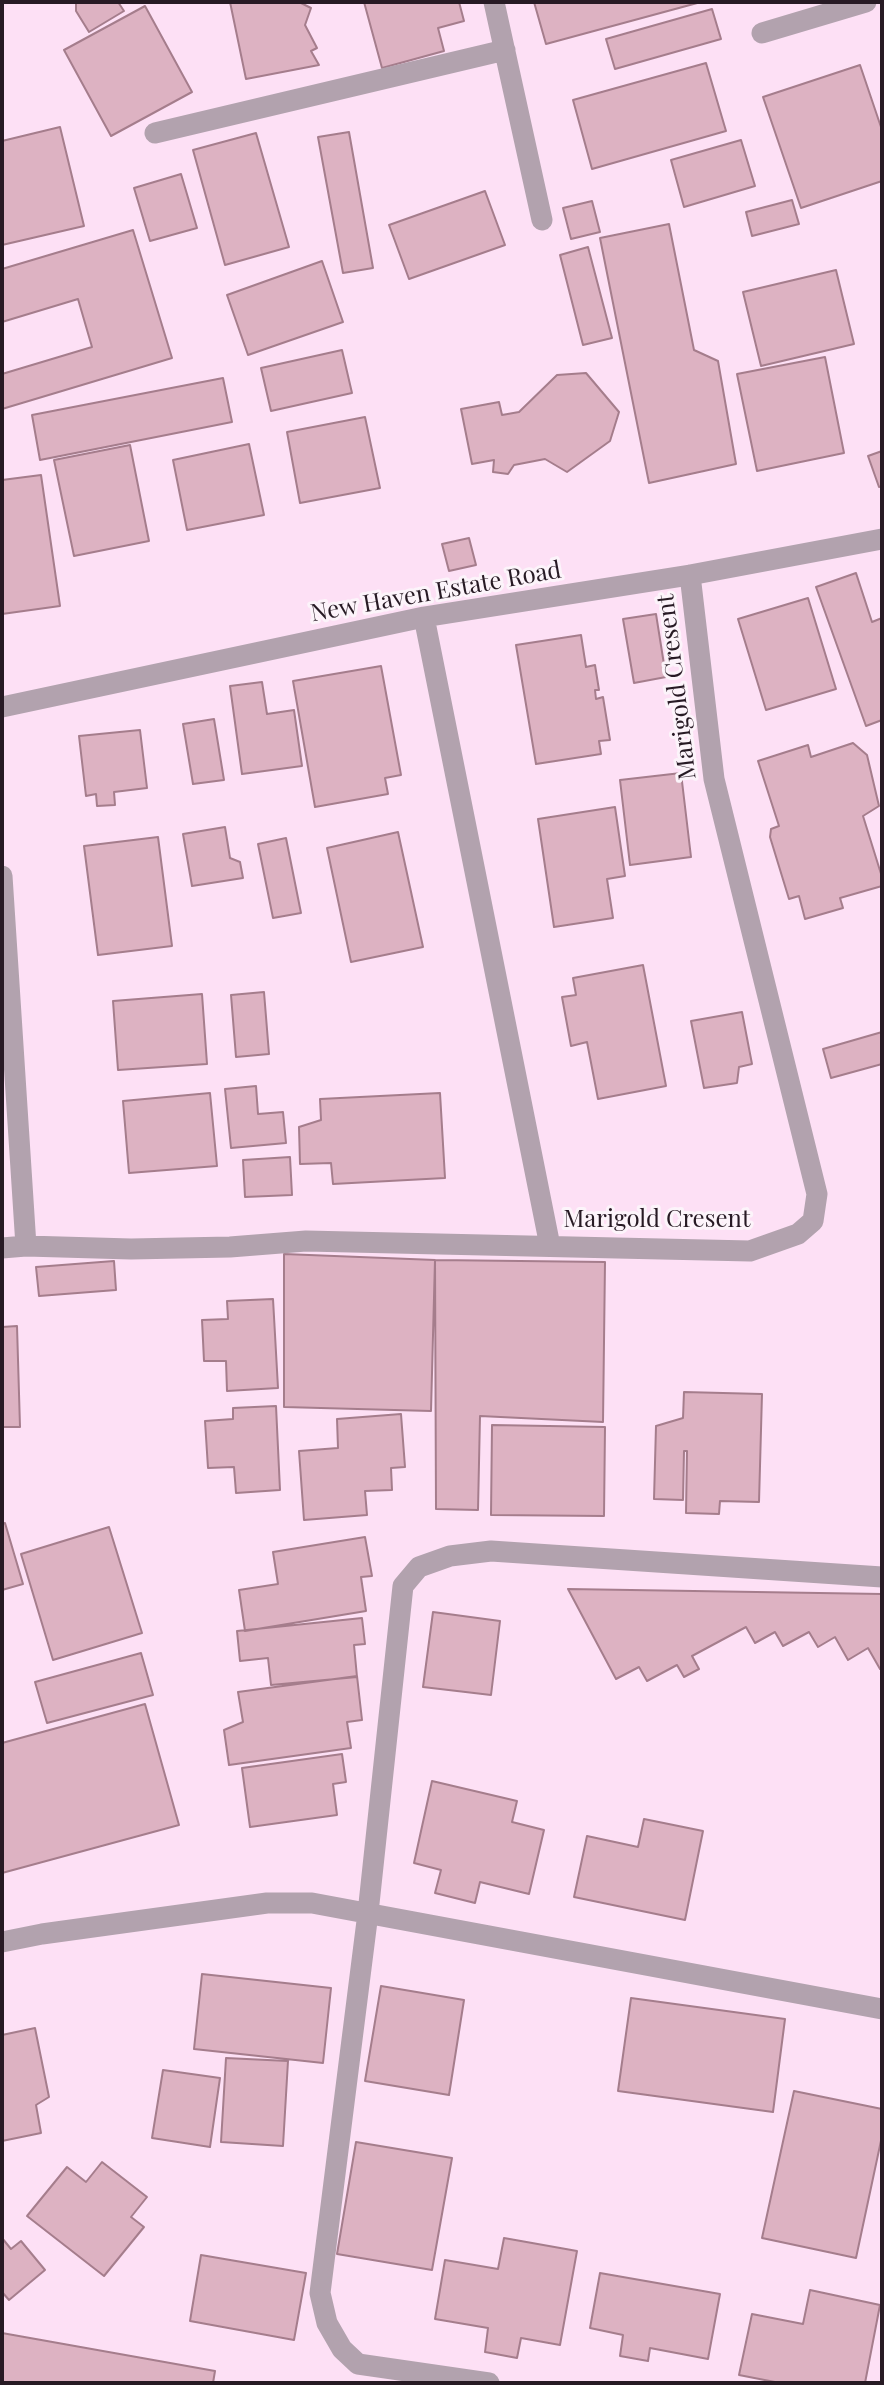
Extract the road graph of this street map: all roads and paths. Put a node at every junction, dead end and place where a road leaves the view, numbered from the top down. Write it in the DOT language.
graph roads {
  1 [pos="494,2"];
  2 [pos="866,2"];
  3 [pos="761,33"];
  4 [pos="505,50"];
  5 [pos="155,133"];
  6 [pos="542,220"];
  7 [pos="882,539"];
  8 [pos="690,575"];
  9 [pos="424,617"];
  10 [pos="2,707"];
  11 [pos="2,876"];
  12 [pos="26,1246"];
  13 [pos="550,1246"];
  14 [pos="2,1248"];
  15 [pos="882,1577"];
  16 [pos="368,1913"];
  17 [pos="2,1942"];
  18 [pos="882,2009"];
  19 [pos="489,2383"];
  1 -- 4 [label="street"];
  2 -- 3 [label="street"];
  4 -- 5 [label="street"];
  4 -- 6 [label="street"];
  7 -- 8 [label="street, New Haven Estate Road"];
  8 -- 9 [label="street, New Haven Estate Road"];
  8 -- 13 [label="street, Marigold Cresent"];
  9 -- 10 [label="street, New Haven Estate Road"];
  9 -- 13 [label="street"];
  11 -- 12 [label="street"];
  12 -- 13 [label="street, Marigold Cresent"];
  12 -- 14 [label="street, Marigold Cresent"];
  15 -- 16 [label="street"];
  16 -- 17 [label="street"];
  16 -- 18 [label="street"];
  16 -- 19 [label="street"];
}
